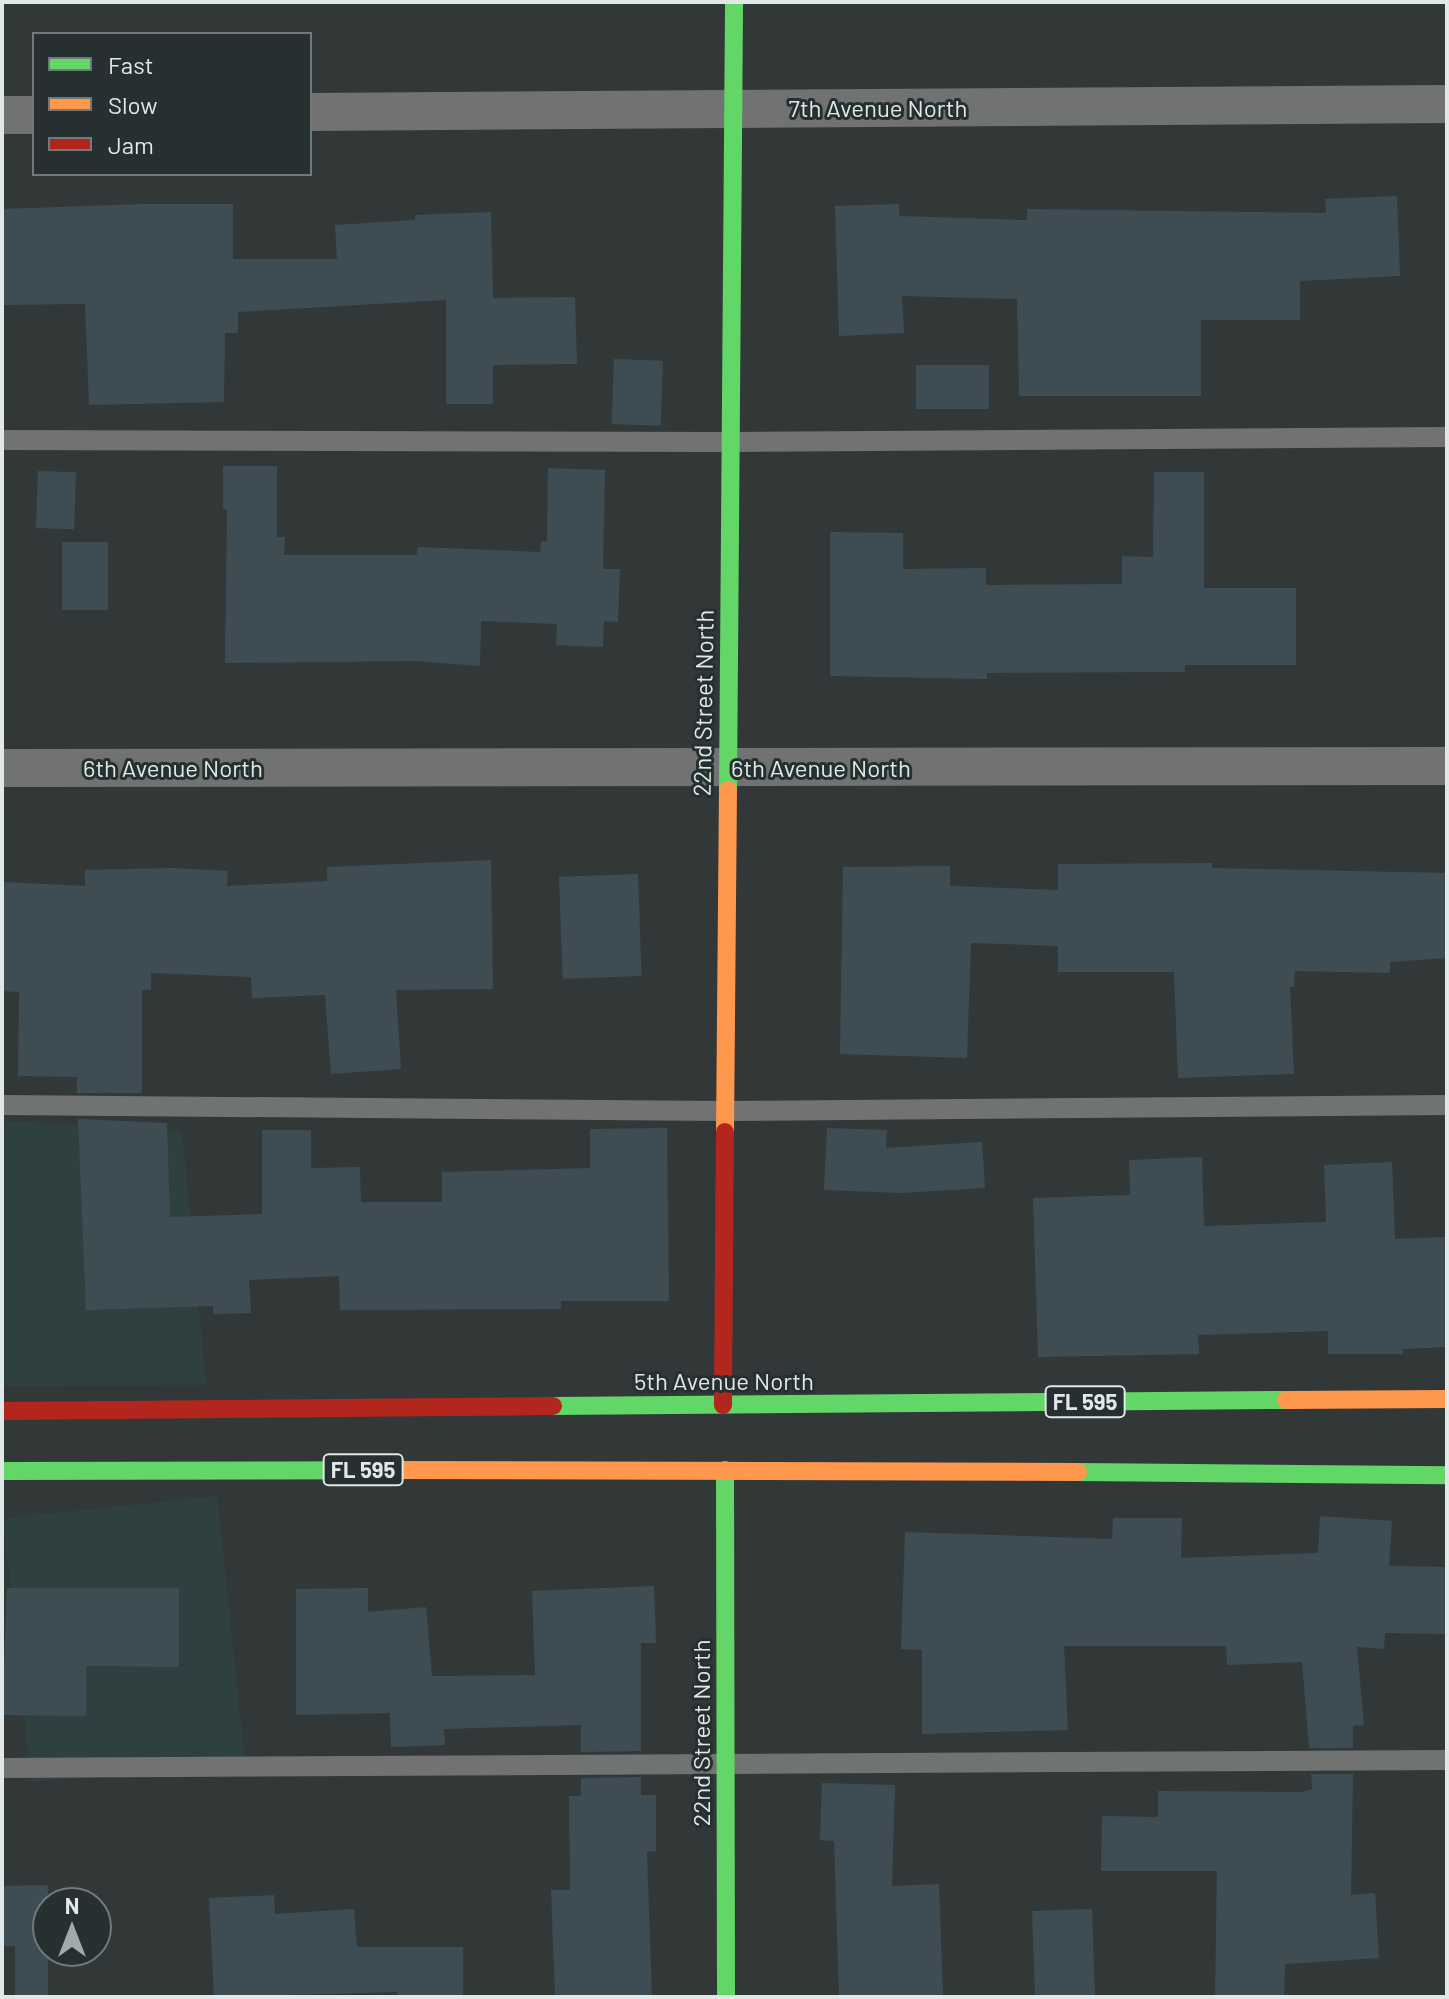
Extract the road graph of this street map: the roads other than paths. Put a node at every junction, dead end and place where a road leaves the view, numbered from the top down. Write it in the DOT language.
graph roads {
  1 [pos="734,2"];
  2 [pos="1447,104"];
  3 [pos="735,108"];
  4 [pos="312,112"];
  5 [pos="2,115"];
  6 [pos="32,115"];
  7 [pos="1447,437"];
  8 [pos="2,440"];
  9 [pos="731,442"];
  10 [pos="1447,766"];
  11 [pos="2,768"];
  12 [pos="726,768"];
  13 [pos="2,1105"];
  14 [pos="1447,1105"];
  15 [pos="724,1111"];
  16 [pos="1447,1399"];
  17 [pos="723,1405"];
  18 [pos="2,1411"];
  19 [pos="725,1470"];
  20 [pos="2,1471"];
  21 [pos="1447,1475"];
  22 [pos="1447,1760"];
  23 [pos="725,1764"];
  24 [pos="2,1768"];
  25 [pos="726,1997"];
  1 -- 3 [label="main road, 22nd Street North"];
  2 -- 3 [label="street, 7th Avenue North"];
  3 -- 4 [label="street, 7th Avenue North"];
  3 -- 9 [label="main road, 22nd Street North"];
  5 -- 6 [label="street"];
  7 -- 9 [label="lane"];
  8 -- 9 [label="lane"];
  9 -- 12 [label="main road, 22nd Street North"];
  10 -- 12 [label="street, 6th Avenue North"];
  11 -- 12 [label="street, 6th Avenue North"];
  12 -- 15 [label="main road, 22nd Street North"];
  13 -- 15 [label="lane"];
  14 -- 15 [label="lane"];
  15 -- 17 [label="main road, 22nd Street North"];
  16 -- 17 [label="main road, 5th Avenue North / FL 595"];
  17 -- 18 [label="main road, 5th Avenue North / FL 595"];
  19 -- 20 [label="main road, FL 595"];
  19 -- 21 [label="main road, FL 595"];
  19 -- 23 [label="main road, 22nd Street North"];
  22 -- 23 [label="lane"];
  23 -- 24 [label="lane"];
  23 -- 25 [label="main road, 22nd Street North"];
}
